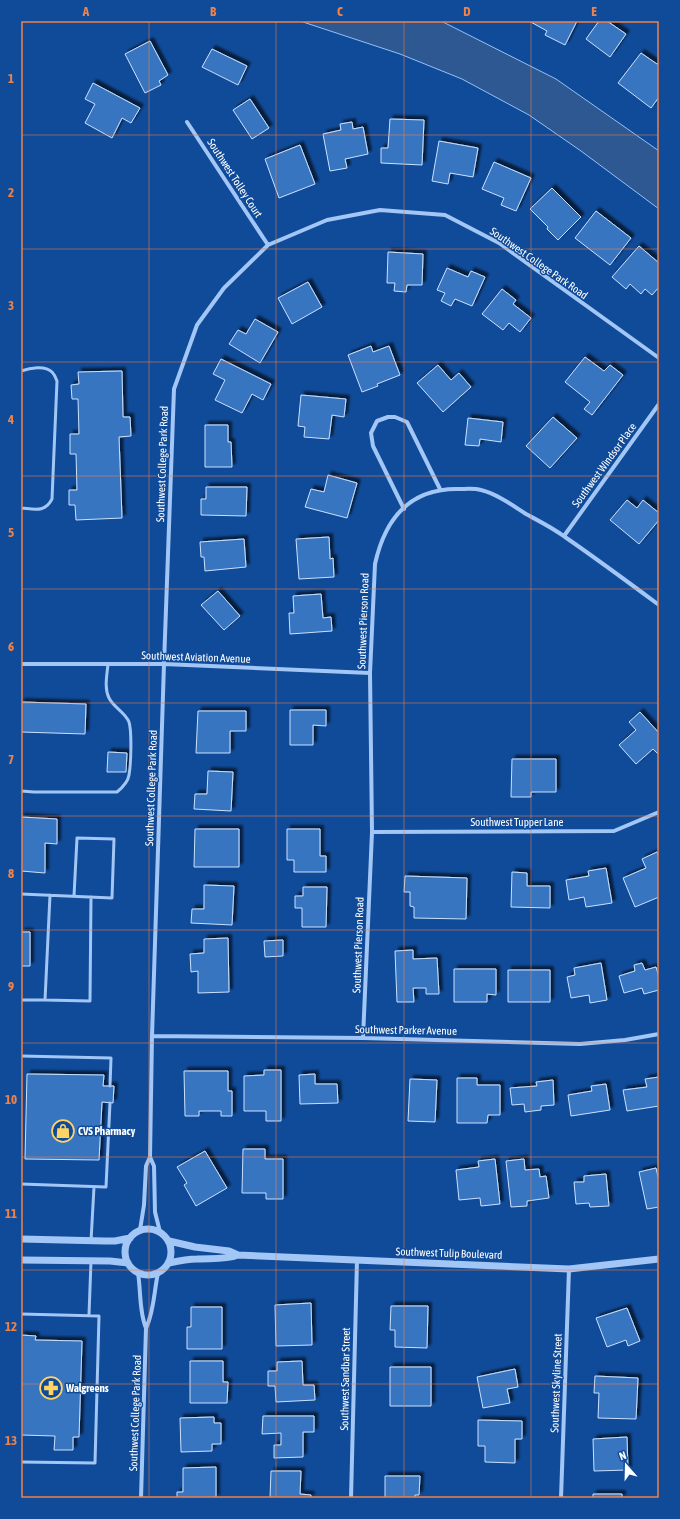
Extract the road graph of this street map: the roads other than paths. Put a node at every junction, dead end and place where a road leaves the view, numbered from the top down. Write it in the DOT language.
graph roads {
  1 [pos="187,122"];
  2 [pos="268,245"];
  3 [pos="659,358"];
  4 [pos="21,371"];
  5 [pos="659,404"];
  6 [pos="440,489"];
  7 [pos="21,508"];
  8 [pos="404,509"];
  9 [pos="564,536"];
  10 [pos="659,605"];
  11 [pos="21,664"];
  12 [pos="108,664"];
  13 [pos="164,664"];
  14 [pos="370,673"];
  15 [pos="21,791"];
  16 [pos="659,812"];
  17 [pos="372,832"];
  18 [pos="21,894"];
  19 [pos="50,895"];
  20 [pos="74,896"];
  21 [pos="91,897"];
  22 [pos="21,1000"];
  23 [pos="45,1000"];
  24 [pos="659,1034"];
  25 [pos="152,1036"];
  26 [pos="363,1038"];
  27 [pos="21,1056"];
  28 [pos="110,1086"];
  29 [pos="110,1103"];
  30 [pos="150,1157"];
  31 [pos="21,1184"];
  32 [pos="94,1186"];
  33 [pos="140,1230"];
  34 [pos="160,1232"];
  35 [pos="130,1238"];
  36 [pos="21,1239"];
  37 [pos="91,1241"];
  38 [pos="169,1241"];
  39 [pos="238,1255"];
  40 [pos="659,1259"];
  41 [pos="21,1260"];
  42 [pos="357,1260"];
  43 [pos="91,1261"];
  44 [pos="128,1263"];
  45 [pos="169,1264"];
  46 [pos="569,1269"];
  47 [pos="138,1273"];
  48 [pos="158,1273"];
  49 [pos="21,1314"];
  50 [pos="89,1315"];
  51 [pos="146,1328"];
  52 [pos="21,1462"];
  53 [pos="142,1498"];
  54 [pos="351,1498"];
  55 [pos="560,1498"];
  1 -- 2 [label="street, Southwest Tolley Court"];
  2 -- 3 [label="street, Southwest College Park Road"];
  2 -- 13 [label="street, Southwest College Park Road"];
  4 -- 7 [label="lane"];
  5 -- 9 [label="street, Southwest Windsor Place"];
  6 -- 8 [label="street, Southwest Pierson Road"];
  6 -- 8 [label="street"];
  6 -- 9 [label="street, Southwest Pierson Road"];
  8 -- 14 [label="street, Southwest Pierson Road"];
  9 -- 10 [label="street, Southwest Pierson Road"];
  11 -- 12 [label="street, Southwest Aviation Avenue"];
  12 -- 13 [label="street, Southwest Aviation Avenue"];
  12 -- 15 [label="lane"];
  13 -- 14 [label="street, Southwest Aviation Avenue"];
  13 -- 25 [label="street, Southwest College Park Road"];
  14 -- 17 [label="street, Southwest Pierson Road"];
  16 -- 17 [label="street, Southwest Tupper Lane"];
  17 -- 26 [label="street, Southwest Pierson Road"];
  18 -- 19 [label="lane"];
  19 -- 20 [label="lane"];
  19 -- 23 [label="lane"];
  20 -- 21 [label="lane"];
  20 -- 21 [label="lane"];
  21 -- 23 [label="lane"];
  22 -- 23 [label="lane"];
  24 -- 26 [label="street, Southwest Parker Avenue"];
  25 -- 26 [label="street, Southwest Parker Avenue"];
  25 -- 30 [label="street, Southwest College Park Road"];
  27 -- 28 [label="lane"];
  29 -- 32 [label="lane"];
  30 -- 33 [label="street, Southwest College Park Road"];
  30 -- 34 [label="street, Southwest College Park Road"];
  31 -- 32 [label="lane"];
  32 -- 37 [label="lane"];
  33 -- 34 [label="street"];
  33 -- 35 [label="street"];
  34 -- 38 [label="street"];
  35 -- 37 [label="street"];
  35 -- 44 [label="street"];
  36 -- 37 [label="street"];
  38 -- 39 [label="street, Southwest Tulip Boulevard"];
  38 -- 45 [label="street"];
  39 -- 42 [label="street, Southwest Tulip Boulevard"];
  39 -- 45 [label="street, Southwest Tulip Boulevard"];
  40 -- 46 [label="street, Southwest Tulip Boulevard"];
  41 -- 43 [label="street"];
  42 -- 46 [label="street, Southwest Tulip Boulevard"];
  42 -- 54 [label="street, Southwest Sandbar Street"];
  43 -- 44 [label="street"];
  43 -- 50 [label="lane"];
  44 -- 47 [label="street"];
  45 -- 48 [label="street"];
  46 -- 55 [label="street, Southwest Skyline Street"];
  47 -- 48 [label="street"];
  47 -- 51 [label="street, Southwest College Park Road"];
  48 -- 51 [label="street, Southwest College Park Road"];
  49 -- 50 [label="lane"];
  50 -- 52 [label="lane"];
  51 -- 53 [label="street, Southwest College Park Road"];
}
